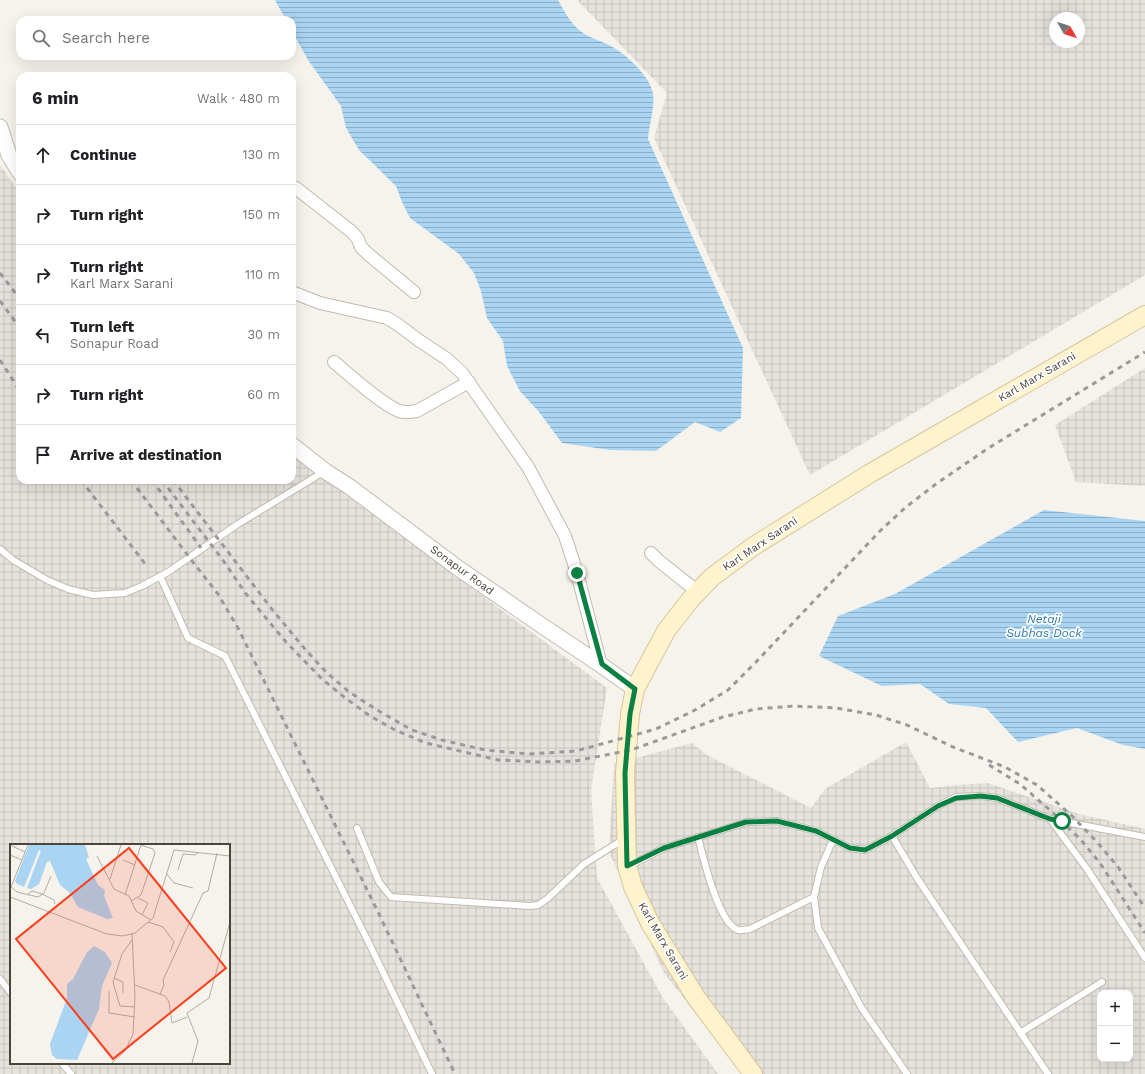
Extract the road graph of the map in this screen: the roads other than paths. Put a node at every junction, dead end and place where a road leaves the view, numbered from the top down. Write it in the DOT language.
graph roads {
  1 [pos="0,127"];
  2 [pos="16,166"];
  3 [pos="296,188"];
  4 [pos="414,292"];
  5 [pos="296,294"];
  6 [pos="1145,315"];
  7 [pos="334,362"];
  8 [pos="469,382"];
  9 [pos="296,448"];
  10 [pos="325,471"];
  11 [pos="0,549"];
  12 [pos="651,553"];
  13 [pos="160,576"];
  14 [pos="698,592"];
  15 [pos="602,664"];
  16 [pos="635,689"];
  17 [pos="1050,819"];
  18 [pos="356,828"];
  19 [pos="892,836"];
  20 [pos="627,837"];
  21 [pos="698,837"];
  22 [pos="1145,837"];
  23 [pos="833,840"];
  24 [pos="627,866"];
  25 [pos="814,897"];
  26 [pos="1145,958"];
  27 [pos="0,979"];
  28 [pos="1102,982"];
  29 [pos="10,993"];
  30 [pos="1020,1033"];
  31 [pos="63,1064"];
  32 [pos="71,1074"];
  33 [pos="432,1074"];
  34 [pos="752,1074"];
  35 [pos="907,1074"];
  36 [pos="1048,1074"];
  1 -- 2 [label="street"];
  3 -- 4 [label="street"];
  5 -- 8 [label="street"];
  6 -- 14 [label="main road, Karl Marx Sarani"];
  7 -- 8 [label="street"];
  8 -- 15 [label="street"];
  9 -- 10 [label="street, Sonapur Road"];
  10 -- 13 [label="lane"];
  10 -- 15 [label="street, Sonapur Road"];
  11 -- 13 [label="lane"];
  12 -- 14 [label="street"];
  13 -- 33 [label="lane"];
  14 -- 16 [label="main road, Karl Marx Sarani"];
  15 -- 16 [label="street, Sonapur Road"];
  16 -- 20 [label="main road, Karl Marx Sarani"];
  17 -- 19 [label="lane"];
  17 -- 22 [label="lane"];
  17 -- 26 [label="lane"];
  18 -- 20 [label="lane"];
  19 -- 23 [label="lane"];
  19 -- 30 [label="lane"];
  20 -- 24 [label="main road, Karl Marx Sarani"];
  21 -- 23 [label="lane"];
  21 -- 24 [label="lane"];
  21 -- 25 [label="lane"];
  23 -- 25 [label="lane"];
  24 -- 34 [label="main road, Karl Marx Sarani"];
  25 -- 35 [label="lane"];
  27 -- 29 [label="lane"];
  28 -- 30 [label="lane"];
  30 -- 36 [label="lane"];
  31 -- 32 [label="lane"];
}
